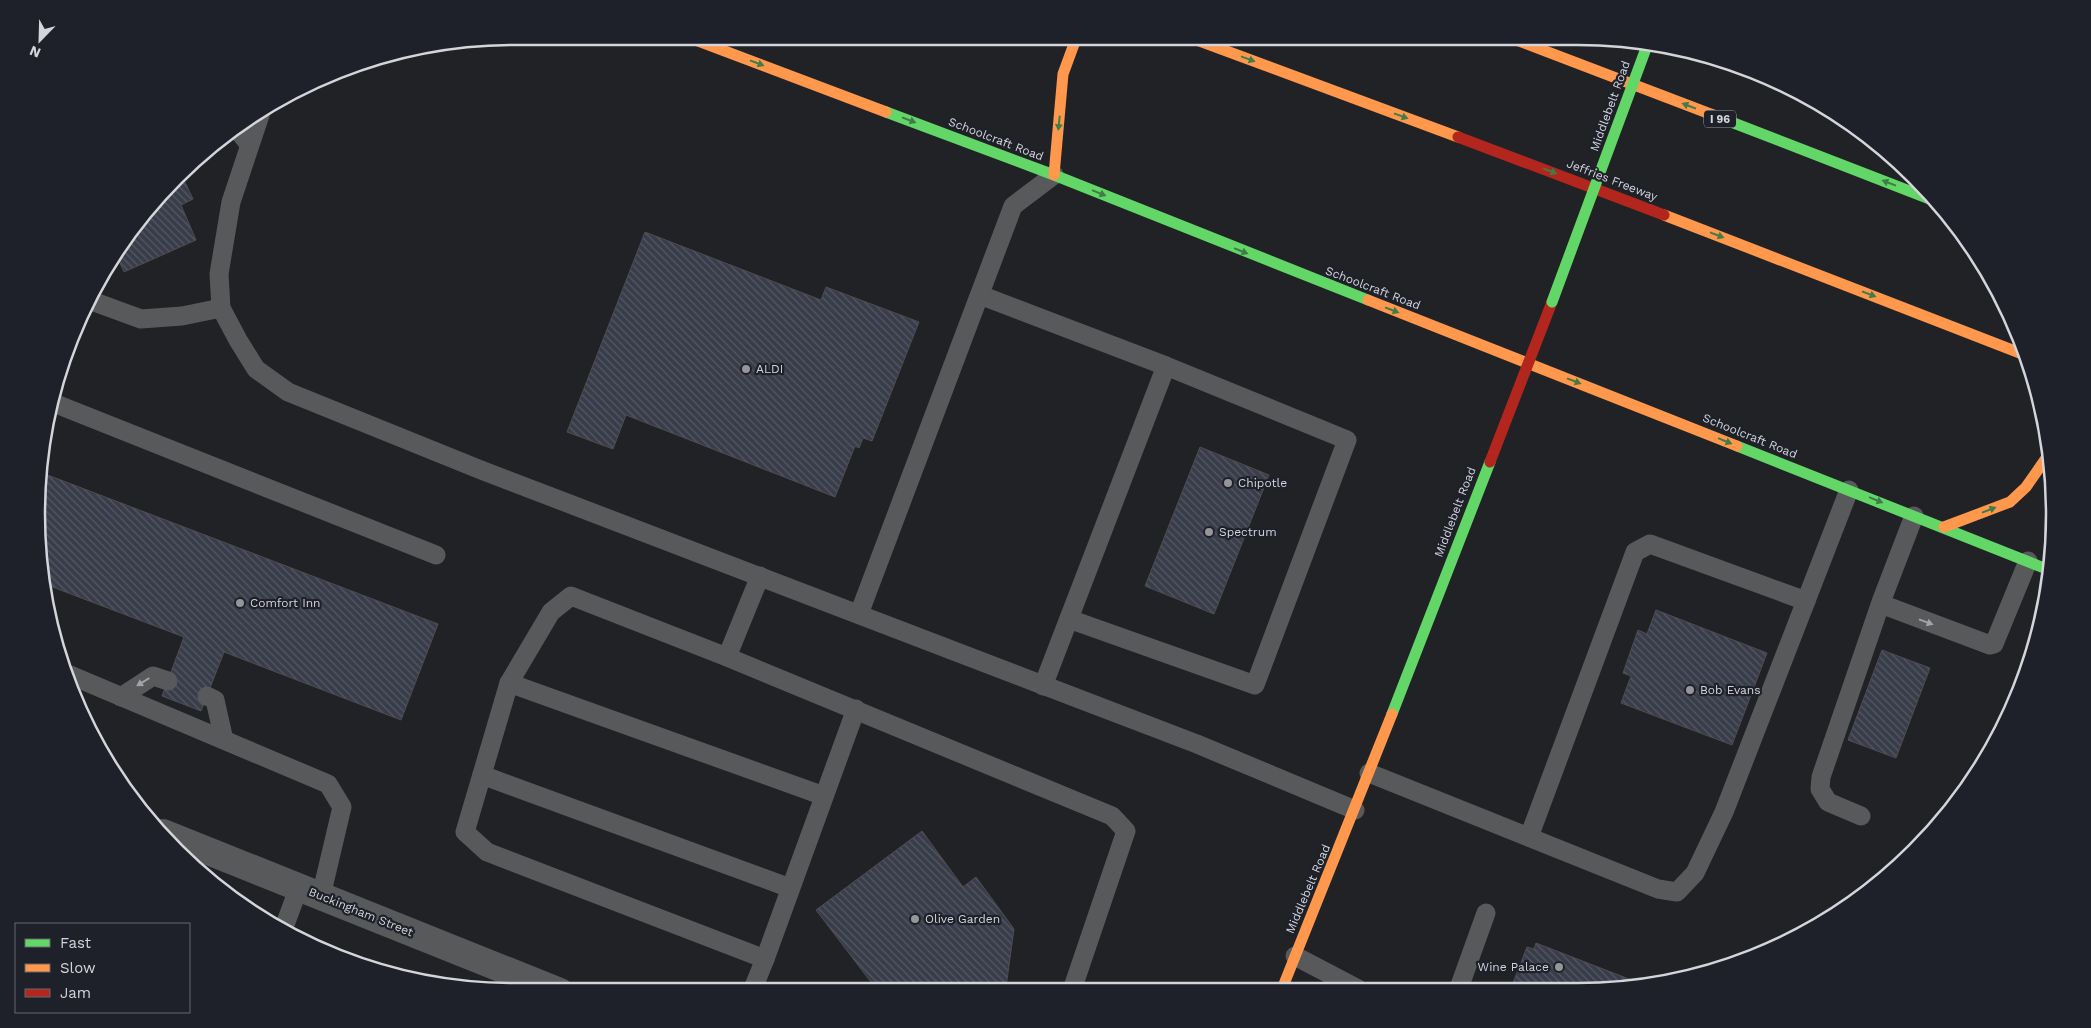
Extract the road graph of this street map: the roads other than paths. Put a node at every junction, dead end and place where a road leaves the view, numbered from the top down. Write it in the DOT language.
graph roads {
  1 [pos="711,45"];
  2 [pos="1074,45"];
  3 [pos="1210,45"];
  4 [pos="1529,45"];
  5 [pos="1645,50"];
  6 [pos="258,121"];
  7 [pos="240,133"];
  8 [pos="249,144"];
  9 [pos="1054,175"];
  10 [pos="1922,196"];
  11 [pos="980,295"];
  12 [pos="95,302"];
  13 [pos="221,308"];
  14 [pos="2016,351"];
  15 [pos="1528,363"];
  16 [pos="1166,366"];
  17 [pos="58,405"];
  18 [pos="2043,463"];
  19 [pos="1849,490"];
  20 [pos="1914,516"];
  21 [pos="1944,527"];
  22 [pos="436,555"];
  23 [pos="2028,561"];
  24 [pos="2043,567"];
  25 [pos="760,576"];
  26 [pos="1806,601"];
  27 [pos="1881,604"];
  28 [pos="859,614"];
  29 [pos="1068,619"];
  30 [pos="727,657"];
  31 [pos="75,677"];
  32 [pos="168,681"];
  33 [pos="509,683"];
  34 [pos="1043,686"];
  35 [pos="121,696"];
  36 [pos="207,696"];
  37 [pos="856,709"];
  38 [pos="224,740"];
  39 [pos="1369,773"];
  40 [pos="482,775"];
  41 [pos="824,796"];
  42 [pos="1355,810"];
  43 [pos="1861,816"];
  44 [pos="1529,837"];
  45 [pos="174,838"];
  46 [pos="790,888"];
  47 [pos="310,892"];
  48 [pos="1486,913"];
  49 [pos="287,924"];
  50 [pos="1295,956"];
  51 [pos="765,959"];
  52 [pos="538,983"];
  53 [pos="755,983"];
  54 [pos="1074,983"];
  55 [pos="1284,983"];
  56 [pos="1347,983"];
  57 [pos="1461,983"];
  1 -- 9 [label="main road, Schoolcraft Road, one-way"];
  2 -- 9 [label="main road, one-way"];
  3 -- 14 [label="main road, Jeffries Freeway, one-way"];
  10 -- 4 [label="main road, I 96, one-way"];
  5 -- 15 [label="main road, Middlebelt Road, bridge"];
  6 -- 8 [label="lane"];
  7 -- 8 [label="lane"];
  8 -- 13 [label="lane"];
  9 -- 11 [label="lane"];
  9 -- 15 [label="main road, Schoolcraft Road, one-way"];
  11 -- 16 [label="lane"];
  11 -- 28 [label="lane"];
  12 -- 13 [label="lane"];
  13 -- 25 [label="lane"];
  15 -- 19 [label="main road, Schoolcraft Road, one-way"];
  15 -- 39 [label="main road, Middlebelt Road"];
  16 -- 29 [label="lane"];
  16 -- 29 [label="lane"];
  17 -- 22 [label="lane"];
  21 -- 18 [label="main road, one-way"];
  19 -- 20 [label="main road, Schoolcraft Road, one-way"];
  19 -- 26 [label="lane"];
  20 -- 21 [label="main road, Schoolcraft Road"];
  20 -- 27 [label="lane"];
  21 -- 23 [label="main road, Schoolcraft Road"];
  23 -- 24 [label="main road, Schoolcraft Road"];
  27 -- 23 [label="lane, one-way"];
  25 -- 28 [label="lane"];
  25 -- 30 [label="lane"];
  26 -- 44 [label="lane"];
  26 -- 44 [label="lane"];
  27 -- 43 [label="lane"];
  28 -- 34 [label="lane"];
  29 -- 34 [label="lane"];
  30 -- 33 [label="lane"];
  30 -- 37 [label="lane"];
  31 -- 35 [label="lane"];
  32 -- 35 [label="lane, one-way"];
  33 -- 40 [label="lane"];
  33 -- 41 [label="lane"];
  34 -- 42 [label="lane"];
  35 -- 38 [label="lane"];
  36 -- 38 [label="lane"];
  37 -- 41 [label="lane"];
  37 -- 54 [label="lane"];
  38 -- 47 [label="lane"];
  39 -- 42 [label="main road, Middlebelt Road"];
  39 -- 44 [label="lane"];
  40 -- 46 [label="lane"];
  40 -- 51 [label="lane"];
  41 -- 46 [label="lane"];
  42 -- 50 [label="main road, Middlebelt Road"];
  45 -- 47 [label="street, Buckingham Street"];
  46 -- 51 [label="lane"];
  47 -- 49 [label="lane"];
  47 -- 52 [label="street, Buckingham Street"];
  48 -- 57 [label="lane"];
  50 -- 55 [label="main road, Middlebelt Road"];
  50 -- 56 [label="lane"];
  51 -- 53 [label="lane"];
}
